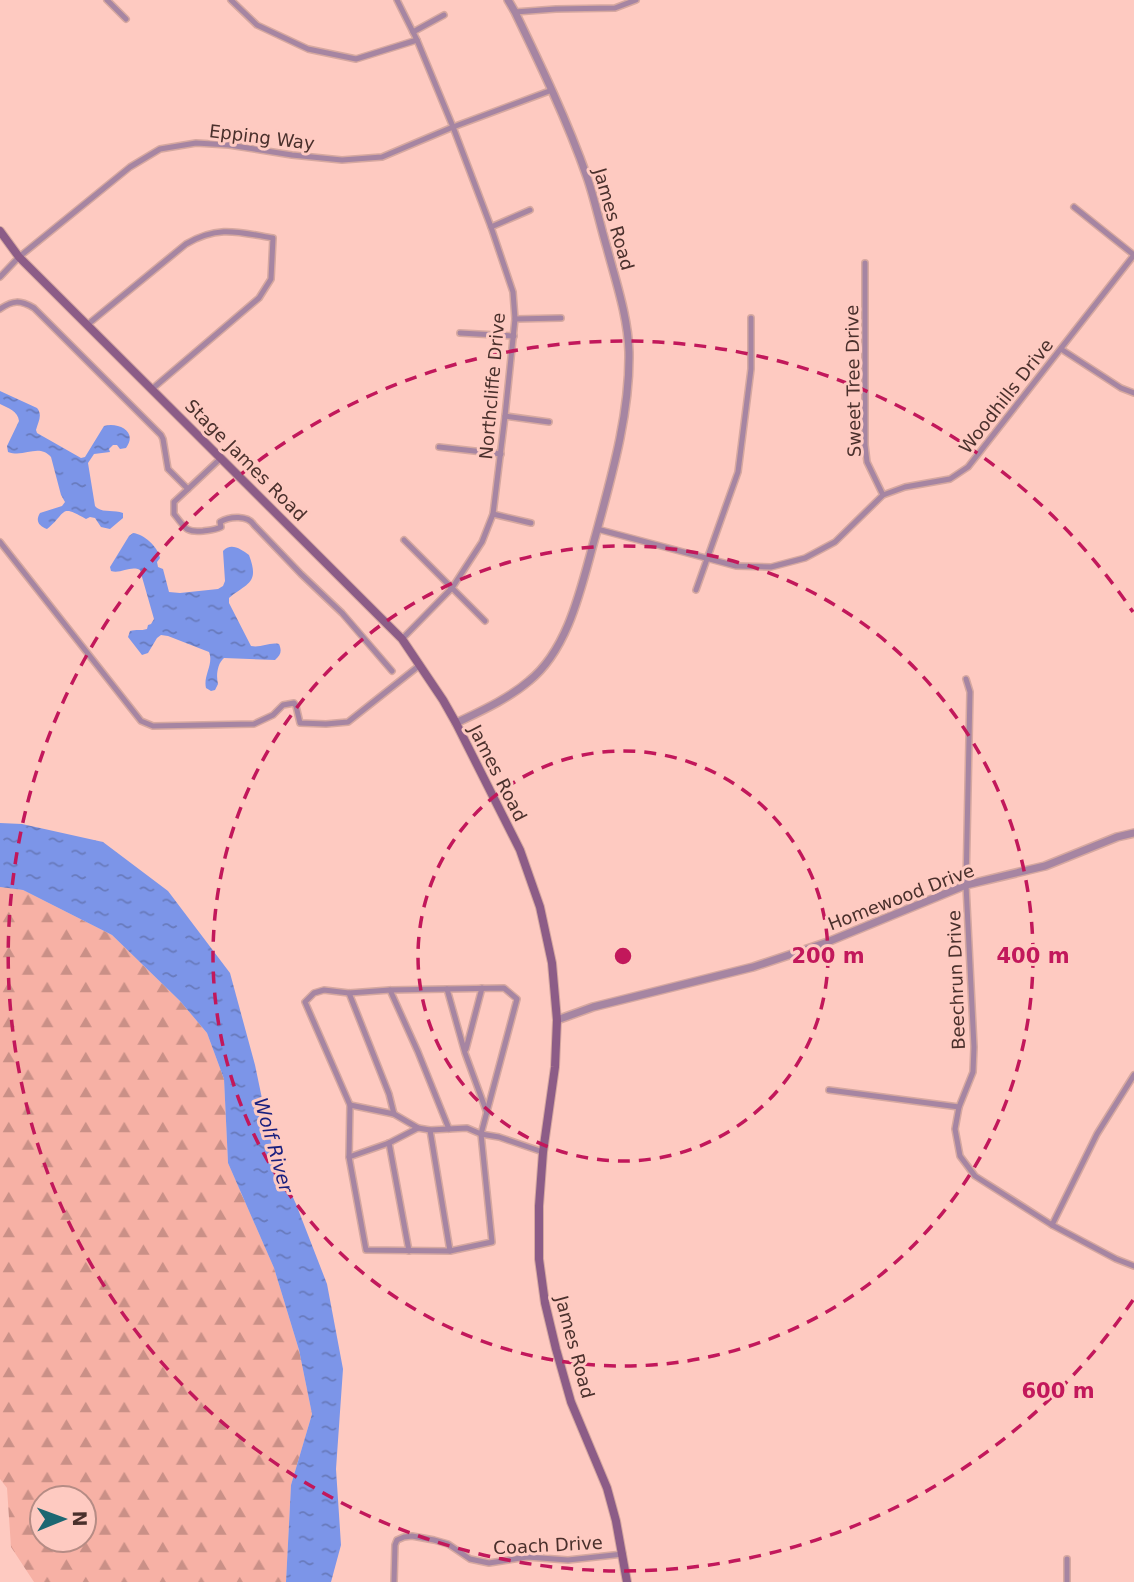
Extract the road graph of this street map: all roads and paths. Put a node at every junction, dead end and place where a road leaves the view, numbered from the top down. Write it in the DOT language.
graph roads {
  1 [pos="107,0"];
  2 [pos="231,0"];
  3 [pos="397,0"];
  4 [pos="508,0"];
  5 [pos="636,0"];
  6 [pos="515,12"];
  7 [pos="444,15"];
  8 [pos="126,19"];
  9 [pos="413,32"];
  10 [pos="417,40"];
  11 [pos="552,90"];
  12 [pos="453,127"];
  13 [pos="1074,207"];
  14 [pos="530,210"];
  15 [pos="491,227"];
  16 [pos="0,230"];
  17 [pos="1134,255"];
  18 [pos="19,257"];
  19 [pos="865,263"];
  20 [pos="0,277"];
  21 [pos="0,309"];
  22 [pos="561,318"];
  23 [pos="751,318"];
  24 [pos="515,319"];
  25 [pos="87,325"];
  26 [pos="460,333"];
  27 [pos="514,336"];
  28 [pos="1061,349"];
  29 [pos="152,389"];
  30 [pos="1134,393"];
  31 [pos="505,416"];
  32 [pos="549,422"];
  33 [pos="439,447"];
  34 [pos="501,454"];
  35 [pos="221,458"];
  36 [pos="188,489"];
  37 [pos="883,495"];
  38 [pos="493,514"];
  39 [pos="531,523"];
  40 [pos="597,529"];
  41 [pos="404,540"];
  42 [pos="0,542"];
  43 [pos="707,559"];
  44 [pos="452,588"];
  45 [pos="696,590"];
  46 [pos="485,621"];
  47 [pos="402,639"];
  48 [pos="420,665"];
  49 [pos="392,671"];
  50 [pos="966,679"];
  51 [pos="456,723"];
  52 [pos="1134,833"];
  53 [pos="966,885"];
  54 [pos="482,988"];
  55 [pos="390,989"];
  56 [pos="447,989"];
  57 [pos="348,993"];
  58 [pos="557,1020"];
  59 [pos="466,1053"];
  60 [pos="1134,1075"];
  61 [pos="829,1090"];
  62 [pos="349,1105"];
  63 [pos="960,1107"];
  64 [pos="394,1114"];
  65 [pos="488,1114"];
  66 [pos="418,1128"];
  67 [pos="449,1129"];
  68 [pos="430,1130"];
  69 [pos="481,1134"];
  70 [pos="388,1143"];
  71 [pos="543,1153"];
  72 [pos="349,1157"];
  73 [pos="1052,1225"];
  74 [pos="409,1251"];
  75 [pos="450,1251"];
  76 [pos="1134,1266"];
  77 [pos="622,1554"];
  78 [pos="1068,1559"];
  79 [pos="394,1582"];
  80 [pos="627,1582"];
  81 [pos="1068,1582"];
  1 -- 8 [label="street"];
  2 -- 10 [label="street"];
  3 -- 9 [label="street, Northcliffe Drive"];
  4 -- 6 [label="street, James Road"];
  5 -- 6 [label="street"];
  6 -- 11 [label="street, James Road"];
  7 -- 9 [label="street"];
  9 -- 10 [label="street, Northcliffe Drive"];
  10 -- 12 [label="street, Northcliffe Drive"];
  11 -- 12 [label="street, Epping Way"];
  11 -- 40 [label="street, James Road"];
  12 -- 15 [label="street, Northcliffe Drive"];
  12 -- 18 [label="street, Epping Way"];
  13 -- 17 [label="street"];
  14 -- 15 [label="street"];
  15 -- 24 [label="street, Northcliffe Drive"];
  16 -- 18 [label="main road, Stage James Road"];
  17 -- 28 [label="street, Woodhills Drive"];
  18 -- 20 [label="street, Epping Way"];
  18 -- 25 [label="main road, Stage James Road"];
  19 -- 37 [label="street, Sweet Tree Drive"];
  21 -- 36 [label="street"];
  22 -- 24 [label="street"];
  23 -- 43 [label="street"];
  24 -- 27 [label="street, Northcliffe Drive"];
  25 -- 29 [label="main road, Stage James Road"];
  25 -- 29 [label="street"];
  26 -- 27 [label="street"];
  27 -- 31 [label="street, Northcliffe Drive"];
  28 -- 30 [label="street"];
  28 -- 37 [label="street, Woodhills Drive"];
  29 -- 35 [label="main road, Stage James Road"];
  31 -- 32 [label="street"];
  31 -- 34 [label="street, Northcliffe Drive"];
  33 -- 34 [label="street"];
  34 -- 38 [label="street, Northcliffe Drive"];
  35 -- 36 [label="street"];
  35 -- 47 [label="main road, Stage James Road"];
  36 -- 49 [label="street"];
  37 -- 43 [label="street, Woodhills Drive"];
  38 -- 39 [label="street"];
  38 -- 44 [label="street, Northcliffe Drive"];
  40 -- 43 [label="street, Woodhills Drive"];
  40 -- 51 [label="street, James Road"];
  41 -- 44 [label="street"];
  42 -- 48 [label="street"];
  43 -- 45 [label="street"];
  44 -- 46 [label="street"];
  44 -- 47 [label="street, Northcliffe Drive"];
  47 -- 48 [label="main road, Stage James Road"];
  48 -- 51 [label="main road, Stage James Road"];
  50 -- 53 [label="street, Beechrun Drive"];
  51 -- 58 [label="main road, James Road"];
  52 -- 53 [label="street, Homewood Drive"];
  53 -- 58 [label="street, Homewood Drive"];
  53 -- 63 [label="street, Beechrun Drive"];
  54 -- 56 [label="street"];
  54 -- 59 [label="street"];
  54 -- 65 [label="street"];
  55 -- 56 [label="street"];
  55 -- 57 [label="street"];
  55 -- 67 [label="street"];
  56 -- 59 [label="street"];
  57 -- 62 [label="street"];
  57 -- 64 [label="street"];
  58 -- 71 [label="main road, James Road"];
  59 -- 65 [label="street"];
  60 -- 73 [label="street"];
  61 -- 63 [label="street"];
  62 -- 64 [label="street"];
  62 -- 72 [label="street"];
  63 -- 73 [label="street, Beechrun Drive"];
  64 -- 66 [label="street"];
  65 -- 69 [label="street"];
  66 -- 68 [label="street"];
  66 -- 70 [label="street"];
  67 -- 68 [label="street"];
  67 -- 69 [label="street"];
  68 -- 75 [label="street"];
  69 -- 71 [label="street"];
  69 -- 75 [label="street"];
  70 -- 72 [label="street"];
  70 -- 74 [label="street"];
  71 -- 77 [label="main road, James Road"];
  72 -- 74 [label="street"];
  73 -- 76 [label="street, Beechrun Drive"];
  74 -- 75 [label="street"];
  77 -- 79 [label="street, Coach Drive"];
  77 -- 80 [label="main road, James Road"];
  78 -- 81 [label="street"];
}
